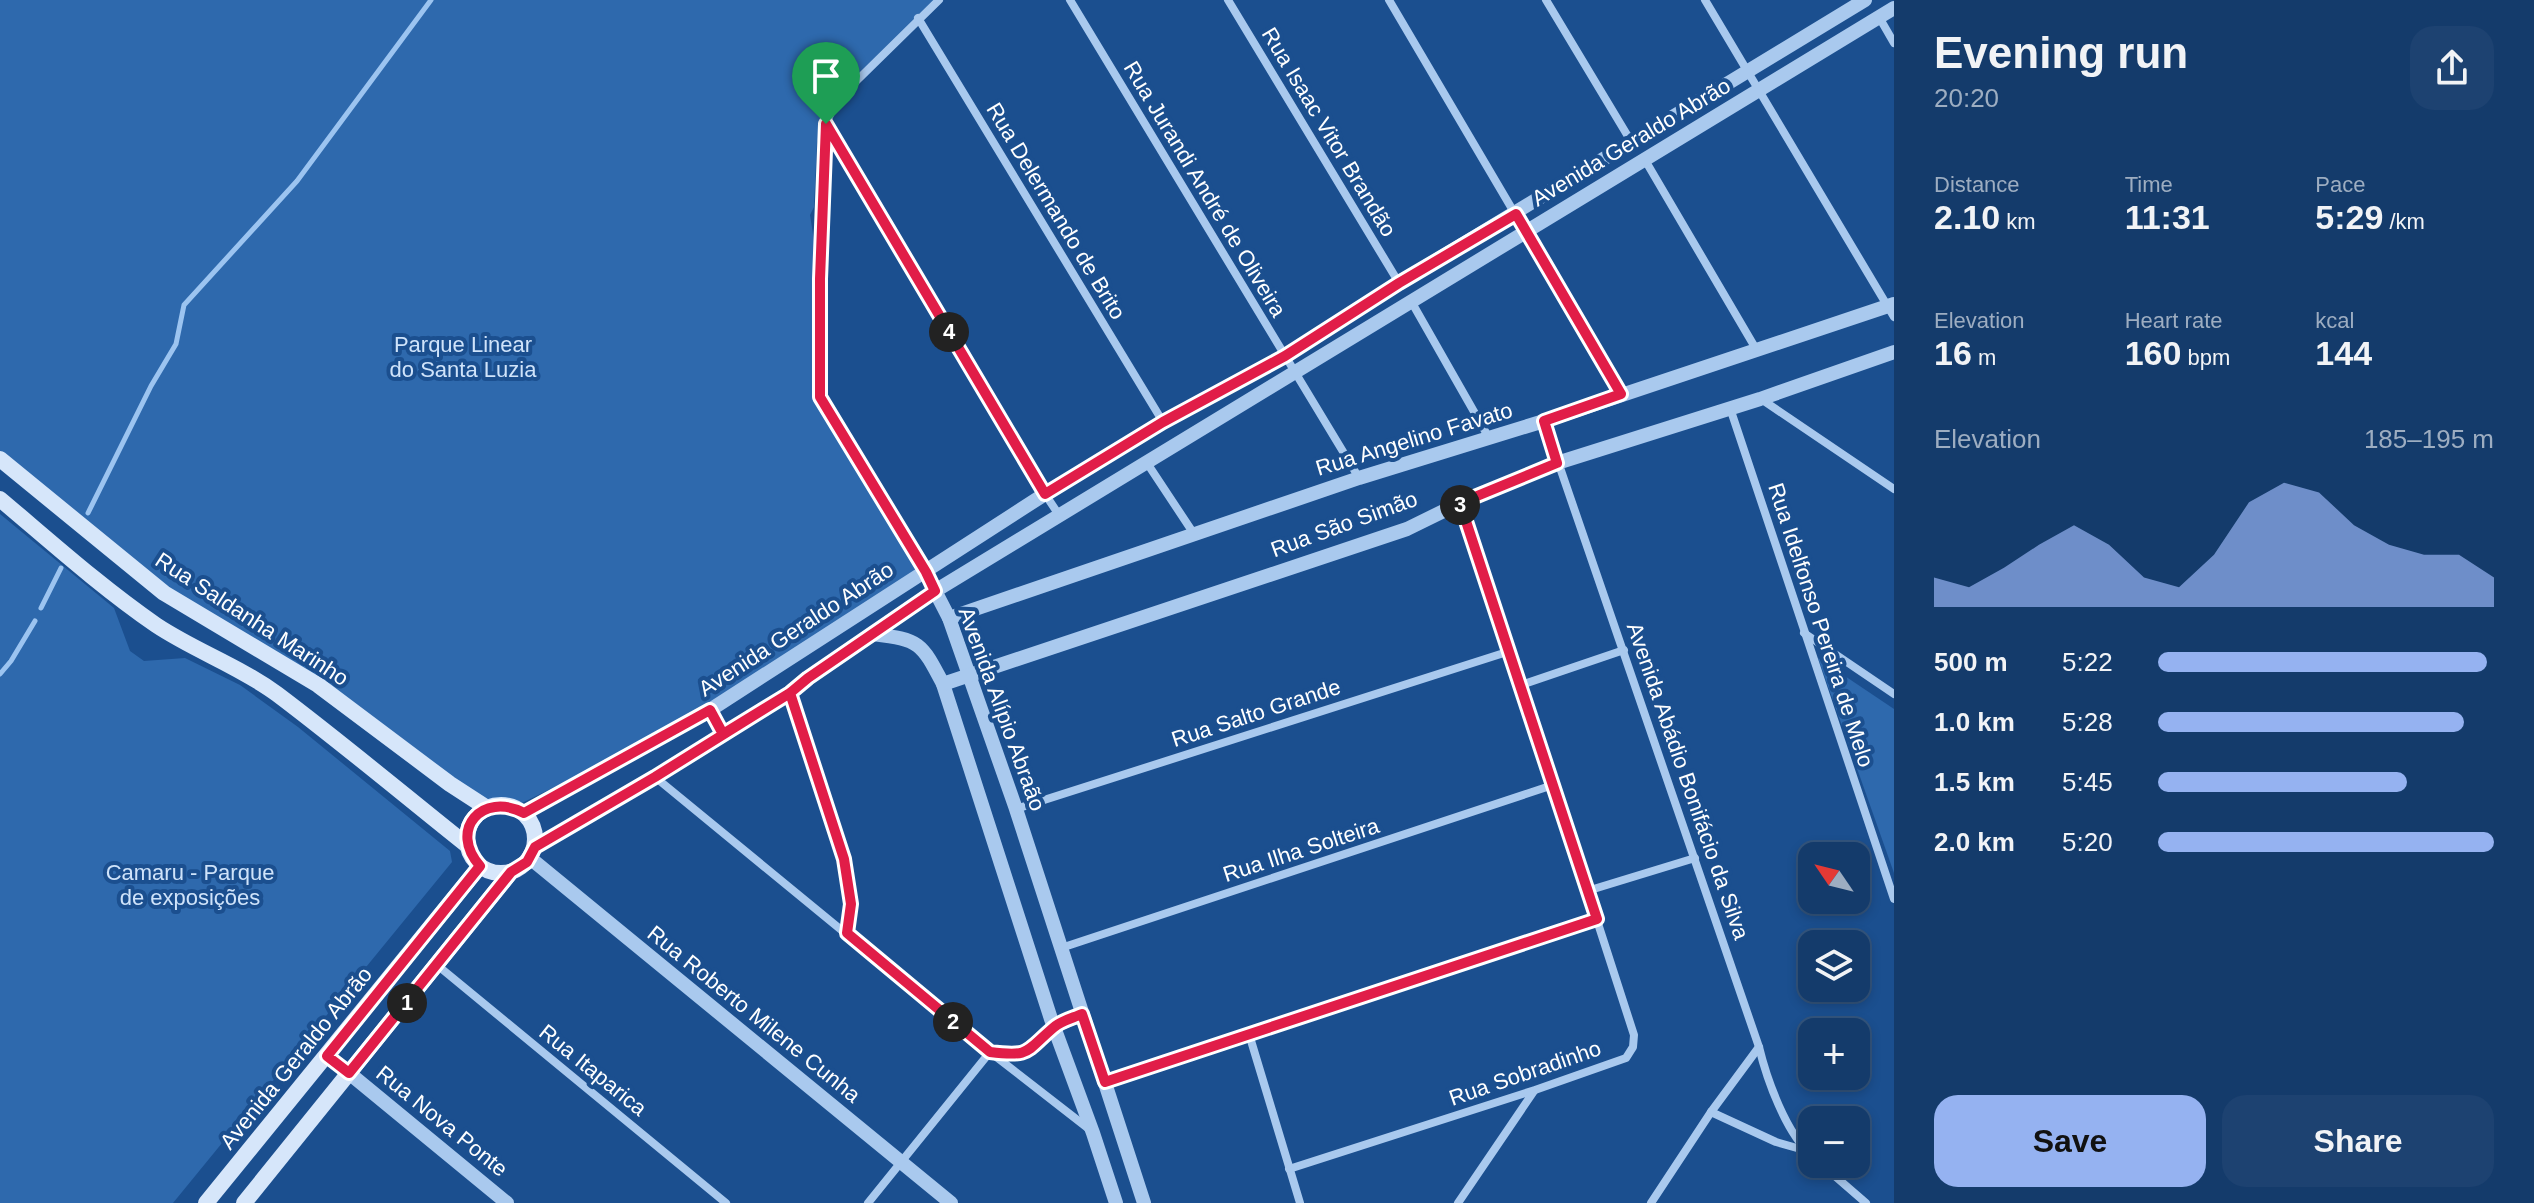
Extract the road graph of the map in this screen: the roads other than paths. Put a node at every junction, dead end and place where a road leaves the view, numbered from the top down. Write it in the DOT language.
graph roads {
  1 [pos="939,0"];
  2 [pos="1070,0"];
  3 [pos="1228,0"];
  4 [pos="1389,0"];
  5 [pos="1546,0"];
  6 [pos="1705,0"];
  7 [pos="1865,0"];
  8 [pos="1894,8"];
  9 [pos="1879,17"];
  10 [pos="918,18"];
  11 [pos="1894,43"];
  12 [pos="1748,72"];
  13 [pos="1759,91"];
  14 [pos="826,124"];
  15 [pos="1632,143"];
  16 [pos="1645,160"];
  17 [pos="1516,214"];
  18 [pos="1525,231"];
  19 [pos="1399,283"];
  20 [pos="1411,301"];
  21 [pos="1892,309"];
  22 [pos="1756,349"];
  23 [pos="1894,352"];
  24 [pos="1285,356"];
  25 [pos="1294,371"];
  26 [pos="1621,394"];
  27 [pos="1760,399"];
  28 [pos="1730,408"];
  29 [pos="1544,421"];
  30 [pos="1163,422"];
  31 [pos="1489,438"];
  32 [pos="0,459"];
  33 [pos="1147,463"];
  34 [pos="1557,463"];
  35 [pos="1359,478"];
  36 [pos="1894,489"];
  37 [pos="1045,494"];
  38 [pos="0,499"];
  39 [pos="1460,503"];
  40 [pos="1059,515"];
  41 [pos="1194,534"];
  42 [pos="926,572"];
  43 [pos="935,591"];
  44 [pos="949,618"];
  45 [pos="1803,632"];
  46 [pos="873,634"];
  47 [pos="1624,650"];
  48 [pos="1507,652"];
  49 [pos="969,675"];
  50 [pos="943,684"];
  51 [pos="1521,685"];
  52 [pos="790,693"];
  53 [pos="1894,694"];
  54 [pos="710,710"];
  55 [pos="723,734"];
  56 [pos="655,777"];
  57 [pos="1553,785"];
  58 [pos="487,808"];
  59 [pos="1016,809"];
  60 [pos="524,813"];
  61 [pos="468,846"];
  62 [pos="532,852"];
  63 [pos="1695,858"];
  64 [pos="480,866"];
  65 [pos="511,872"];
  66 [pos="1587,891"];
  67 [pos="1894,899"];
  68 [pos="1597,919"];
  69 [pos="847,933"];
  70 [pos="1060,948"];
  71 [pos="437,965"];
  72 [pos="1082,1014"];
  73 [pos="1054,1026"];
  74 [pos="1249,1034"];
  75 [pos="1759,1047"];
  76 [pos="990,1052"];
  77 [pos="327,1056"];
  78 [pos="349,1073"];
  79 [pos="1105,1082"];
  80 [pos="1535,1090"];
  81 [pos="1711,1112"];
  82 [pos="1093,1133"];
  83 [pos="1798,1137"];
  84 [pos="1798,1150"];
  85 [pos="901,1163"];
  86 [pos="1289,1169"];
  87 [pos="1837,1178"];
  88 [pos="206,1203"];
  89 [pos="244,1203"];
  90 [pos="507,1203"];
  91 [pos="726,1203"];
  92 [pos="868,1203"];
  93 [pos="951,1203"];
  94 [pos="1116,1203"];
  95 [pos="1144,1203"];
  96 [pos="1300,1203"];
  97 [pos="1458,1203"];
  98 [pos="1651,1203"];
  99 [pos="1866,1203"];
  1 -- 10 [label="street, Avenida Alípio Abraão"];
  2 -- 24 [label="street, Rua Jurandi André de Oliveira"];
  3 -- 19 [label="street, Rua Isaac Vitor Brandão"];
  4 -- 17 [label="street"];
  5 -- 15 [label="street"];
  6 -- 12 [label="street"];
  7 -- 12 [label="street, Avenida Geraldo Abrão"];
  8 -- 9 [label="street, Avenida Geraldo Abrão"];
  9 -- 11 [label="street"];
  9 -- 13 [label="street, Avenida Geraldo Abrão"];
  10 -- 14 [label="street, Avenida Alípio Abraão"];
  10 -- 30 [label="street, Rua Delermando de Brito"];
  12 -- 13 [label="street"];
  12 -- 15 [label="street, Avenida Geraldo Abrão"];
  13 -- 16 [label="street, Avenida Geraldo Abrão"];
  13 -- 21 [label="street"];
  14 -- 37 [label="street"];
  14 -- 42 [label="street, Avenida Alípio Abraão"];
  15 -- 17 [label="street, Avenida Geraldo Abrão"];
  16 -- 18 [label="street, Avenida Geraldo Abrão"];
  16 -- 22 [label="street"];
  17 -- 18 [label="street"];
  17 -- 19 [label="street, Avenida Geraldo Abrão"];
  18 -- 20 [label="street, Avenida Geraldo Abrão"];
  18 -- 26 [label="street"];
  19 -- 24 [label="street, Avenida Geraldo Abrão"];
  20 -- 25 [label="street, Avenida Geraldo Abrão"];
  20 -- 31 [label="street"];
  21 -- 22 [label="street, Rua Angelino Favato"];
  22 -- 26 [label="street, Rua Angelino Favato"];
  23 -- 27 [label="street, Rua São Simão"];
  24 -- 25 [label="street, Rua Jurandi André de Oliveira"];
  24 -- 30 [label="street, Avenida Geraldo Abrão"];
  25 -- 33 [label="street, Avenida Geraldo Abrão"];
  25 -- 35 [label="street, Rua Jurandi André de Oliveira"];
  26 -- 29 [label="street, Rua Angelino Favato"];
  27 -- 28 [label="street, Rua São Simão"];
  27 -- 36 [label="street"];
  28 -- 34 [label="street, Rua São Simão"];
  28 -- 45 [label="street, Rua Idelfonso Pereira de Melo"];
  29 -- 31 [label="street, Rua Angelino Favato"];
  29 -- 34 [label="street, Avenida Abádio Bonifácio da Silva"];
  30 -- 37 [label="street, Avenida Geraldo Abrão"];
  31 -- 35 [label="street, Rua Angelino Favato"];
  32 -- 58 [label="main road, Rua Saldanha Marinho"];
  33 -- 40 [label="street, Avenida Geraldo Abrão"];
  33 -- 41 [label="street"];
  34 -- 39 [label="street, Rua São Simão"];
  34 -- 47 [label="street, Avenida Abádio Bonifácio da Silva"];
  35 -- 41 [label="street, Rua Angelino Favato"];
  37 -- 40 [label="street"];
  37 -- 42 [label="street, Avenida Geraldo Abrão"];
  38 -- 61 [label="main road"];
  39 -- 48 [label="street, Rua Sobradinho"];
  39 -- 49 [label="street, Rua São Simão"];
  40 -- 43 [label="street, Avenida Geraldo Abrão"];
  41 -- 44 [label="street, Rua Angelino Favato"];
  42 -- 43 [label="street, Avenida Alípio Abraão"];
  42 -- 54 [label="street, Avenida Geraldo Abrão"];
  43 -- 44 [label="street, Avenida Alípio Abraão"];
  43 -- 46 [label="street, Avenida Geraldo Abrão"];
  44 -- 49 [label="street, Avenida Alípio Abraão"];
  45 -- 53 [label="street"];
  45 -- 67 [label="street, Rua Idelfonso Pereira de Melo"];
  46 -- 50 [label="street"];
  46 -- 52 [label="street, Avenida Geraldo Abrão"];
  47 -- 51 [label="street"];
  47 -- 63 [label="street, Avenida Abádio Bonifácio da Silva"];
  48 -- 51 [label="street, Rua Sobradinho"];
  48 -- 59 [label="street, Rua Salto Grande"];
  49 -- 50 [label="street, Rua São Simão"];
  49 -- 59 [label="street, Avenida Alípio Abraão"];
  50 -- 73 [label="street"];
  51 -- 57 [label="street, Rua Sobradinho"];
  52 -- 55 [label="street, Avenida Geraldo Abrão"];
  52 -- 69 [label="street"];
  54 -- 55 [label="street"];
  54 -- 60 [label="street, Avenida Geraldo Abrão"];
  55 -- 56 [label="street, Avenida Geraldo Abrão"];
  56 -- 62 [label="street, Avenida Geraldo Abrão"];
  56 -- 69 [label="street"];
  57 -- 66 [label="street, Rua Sobradinho"];
  57 -- 70 [label="street, Rua Ilha Solteira"];
  58 -- 60 [label="main road"];
  58 -- 61 [label="main road"];
  59 -- 70 [label="street, Avenida Alípio Abraão"];
  60 -- 62 [label="main road"];
  61 -- 64 [label="main road"];
  62 -- 65 [label="main road, Avenida Geraldo Abrão"];
  62 -- 85 [label="street, Rua Roberto Milene Cunha"];
  63 -- 66 [label="street"];
  63 -- 75 [label="street, Avenida Abádio Bonifácio da Silva"];
  64 -- 65 [label="main road"];
  64 -- 77 [label="main road, Avenida Geraldo Abrão"];
  65 -- 71 [label="main road, Avenida Geraldo Abrão"];
  66 -- 68 [label="street, Rua Sobradinho"];
  68 -- 74 [label="street"];
  68 -- 80 [label="street, Rua Sobradinho"];
  69 -- 76 [label="street"];
  70 -- 72 [label="street, Avenida Alípio Abraão"];
  71 -- 78 [label="main road, Avenida Geraldo Abrão"];
  71 -- 91 [label="street, Rua Itaparica"];
  72 -- 73 [label="street"];
  72 -- 79 [label="street, Avenida Alípio Abraão"];
  73 -- 76 [label="street"];
  73 -- 82 [label="street"];
  74 -- 79 [label="street"];
  74 -- 86 [label="street"];
  75 -- 81 [label="street"];
  75 -- 83 [label="street, Avenida Abádio Bonifácio da Silva"];
  76 -- 82 [label="street"];
  76 -- 85 [label="street"];
  77 -- 78 [label="main road"];
  77 -- 88 [label="main road, Avenida Geraldo Abrão"];
  78 -- 89 [label="main road, Avenida Geraldo Abrão"];
  78 -- 90 [label="street, Rua Nova Ponte"];
  79 -- 95 [label="street, Avenida Alípio Abraão"];
  80 -- 86 [label="street, Rua Sobradinho"];
  80 -- 97 [label="street"];
  81 -- 84 [label="street, Avenida Abádio Bonifácio da Silva"];
  81 -- 98 [label="street"];
  82 -- 94 [label="street"];
  85 -- 92 [label="street"];
  85 -- 93 [label="street, Rua Roberto Milene Cunha"];
  86 -- 96 [label="street"];
  87 -- 99 [label="street"];
}
